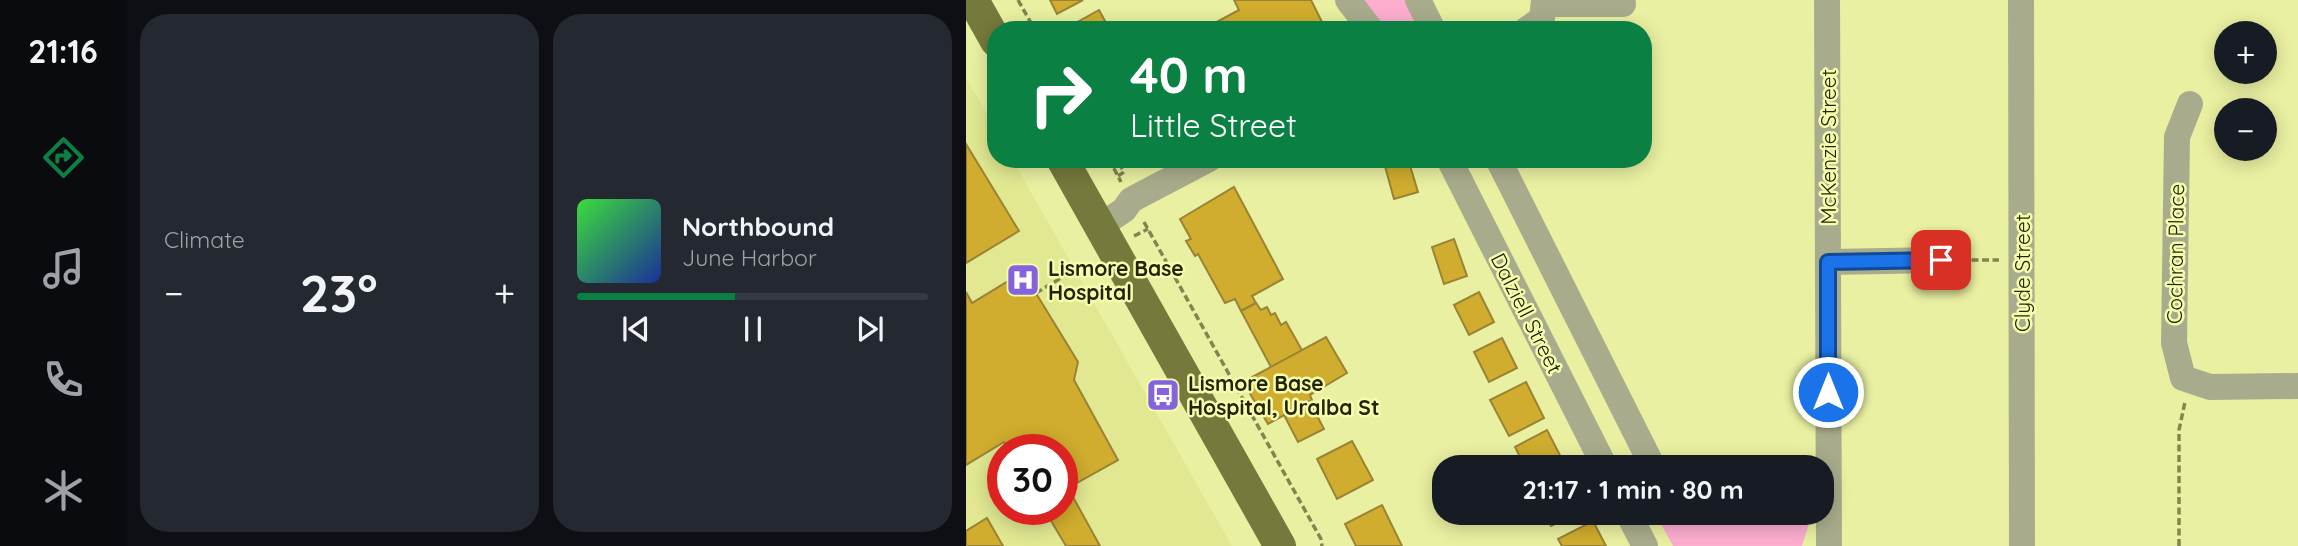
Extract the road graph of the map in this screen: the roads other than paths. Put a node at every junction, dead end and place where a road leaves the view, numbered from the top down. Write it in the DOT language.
graph roads {
  1 [pos="972,0"];
  2 [pos="1348,0"];
  3 [pos="1418,0"];
  4 [pos="1827,0"];
  5 [pos="2021,0"];
  6 [pos="1544,2"];
  7 [pos="1623,4"];
  8 [pos="1364,21"];
  9 [pos="1428,21"];
  10 [pos="1539,21"];
  11 [pos="987,26"];
  12 [pos="2190,104"];
  13 [pos="1067,168"];
  14 [pos="1192,168"];
  15 [pos="1454,168"];
  16 [pos="1503,168"];
  17 [pos="1100,226"];
  18 [pos="1941,260"];
  19 [pos="1828,262"];
  20 [pos="2298,386"];
  21 [pos="1599,455"];
  22 [pos="1647,455"];
  23 [pos="1826,455"];
  24 [pos="1634,525"];
  25 [pos="1827,525"];
  26 [pos="1280,546"];
  27 [pos="1645,546"];
  28 [pos="1829,546"];
  29 [pos="2022,546"];
  1 -- 11 [label="main road"];
  2 -- 8 [label="street"];
  3 -- 9 [label="street"];
  4 -- 19 [label="street, McKenzie Street"];
  5 -- 29 [label="street, Clyde Street"];
  6 -- 7 [label="street"];
  6 -- 10 [label="street"];
  12 -- 20 [label="street, Cochran Place"];
  13 -- 17 [label="main road"];
  14 -- 17 [label="street"];
  15 -- 21 [label="street, Dalziell Street"];
  16 -- 22 [label="street, Dalziell Street"];
  17 -- 26 [label="main road"];
  18 -- 19 [label="street"];
  19 -- 23 [label="street, McKenzie Street"];
  24 -- 27 [label="street"];
  25 -- 28 [label="street, McKenzie Street"];
}
